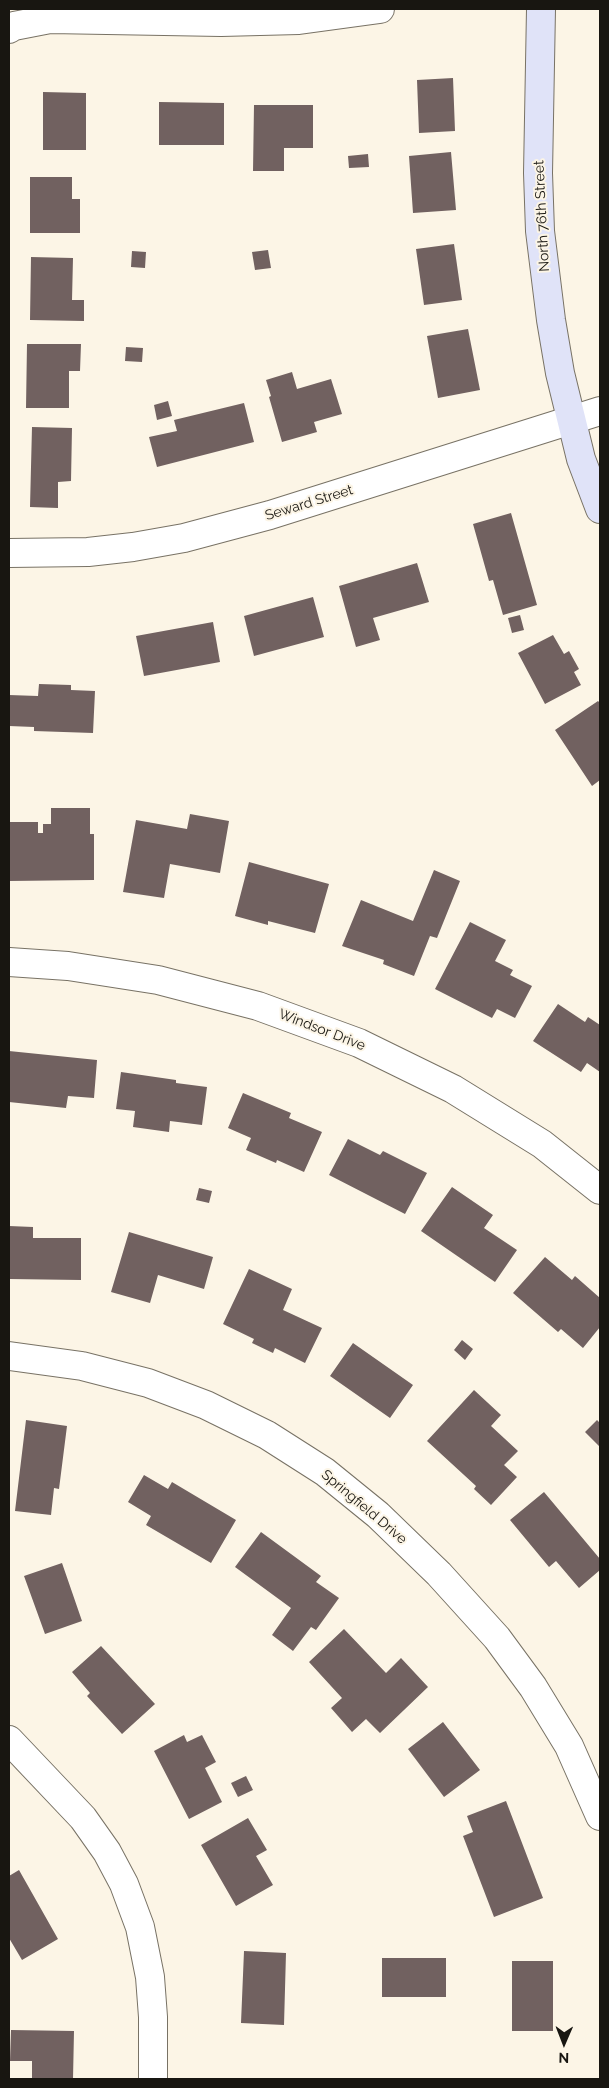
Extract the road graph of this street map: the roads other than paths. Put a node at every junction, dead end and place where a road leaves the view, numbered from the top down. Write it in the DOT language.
graph roads {
  1 [pos="380,9"];
  2 [pos="541,9"];
  3 [pos="9,29"];
  4 [pos="600,411"];
  5 [pos="571,420"];
  6 [pos="600,510"];
  7 [pos="9,553"];
  8 [pos="9,962"];
  9 [pos="600,1190"];
  10 [pos="9,1356"];
  11 [pos="9,1740"];
  12 [pos="600,1816"];
  13 [pos="153,2079"];
  1 -- 3 [label="street"];
  2 -- 5 [label="street, North 76th Street"];
  4 -- 5 [label="street, Seward Street"];
  5 -- 6 [label="street, North 76th Street"];
  5 -- 7 [label="street, Seward Street"];
  8 -- 9 [label="street, Windsor Drive"];
  10 -- 12 [label="street, Springfield Drive"];
  11 -- 13 [label="street"];
}
